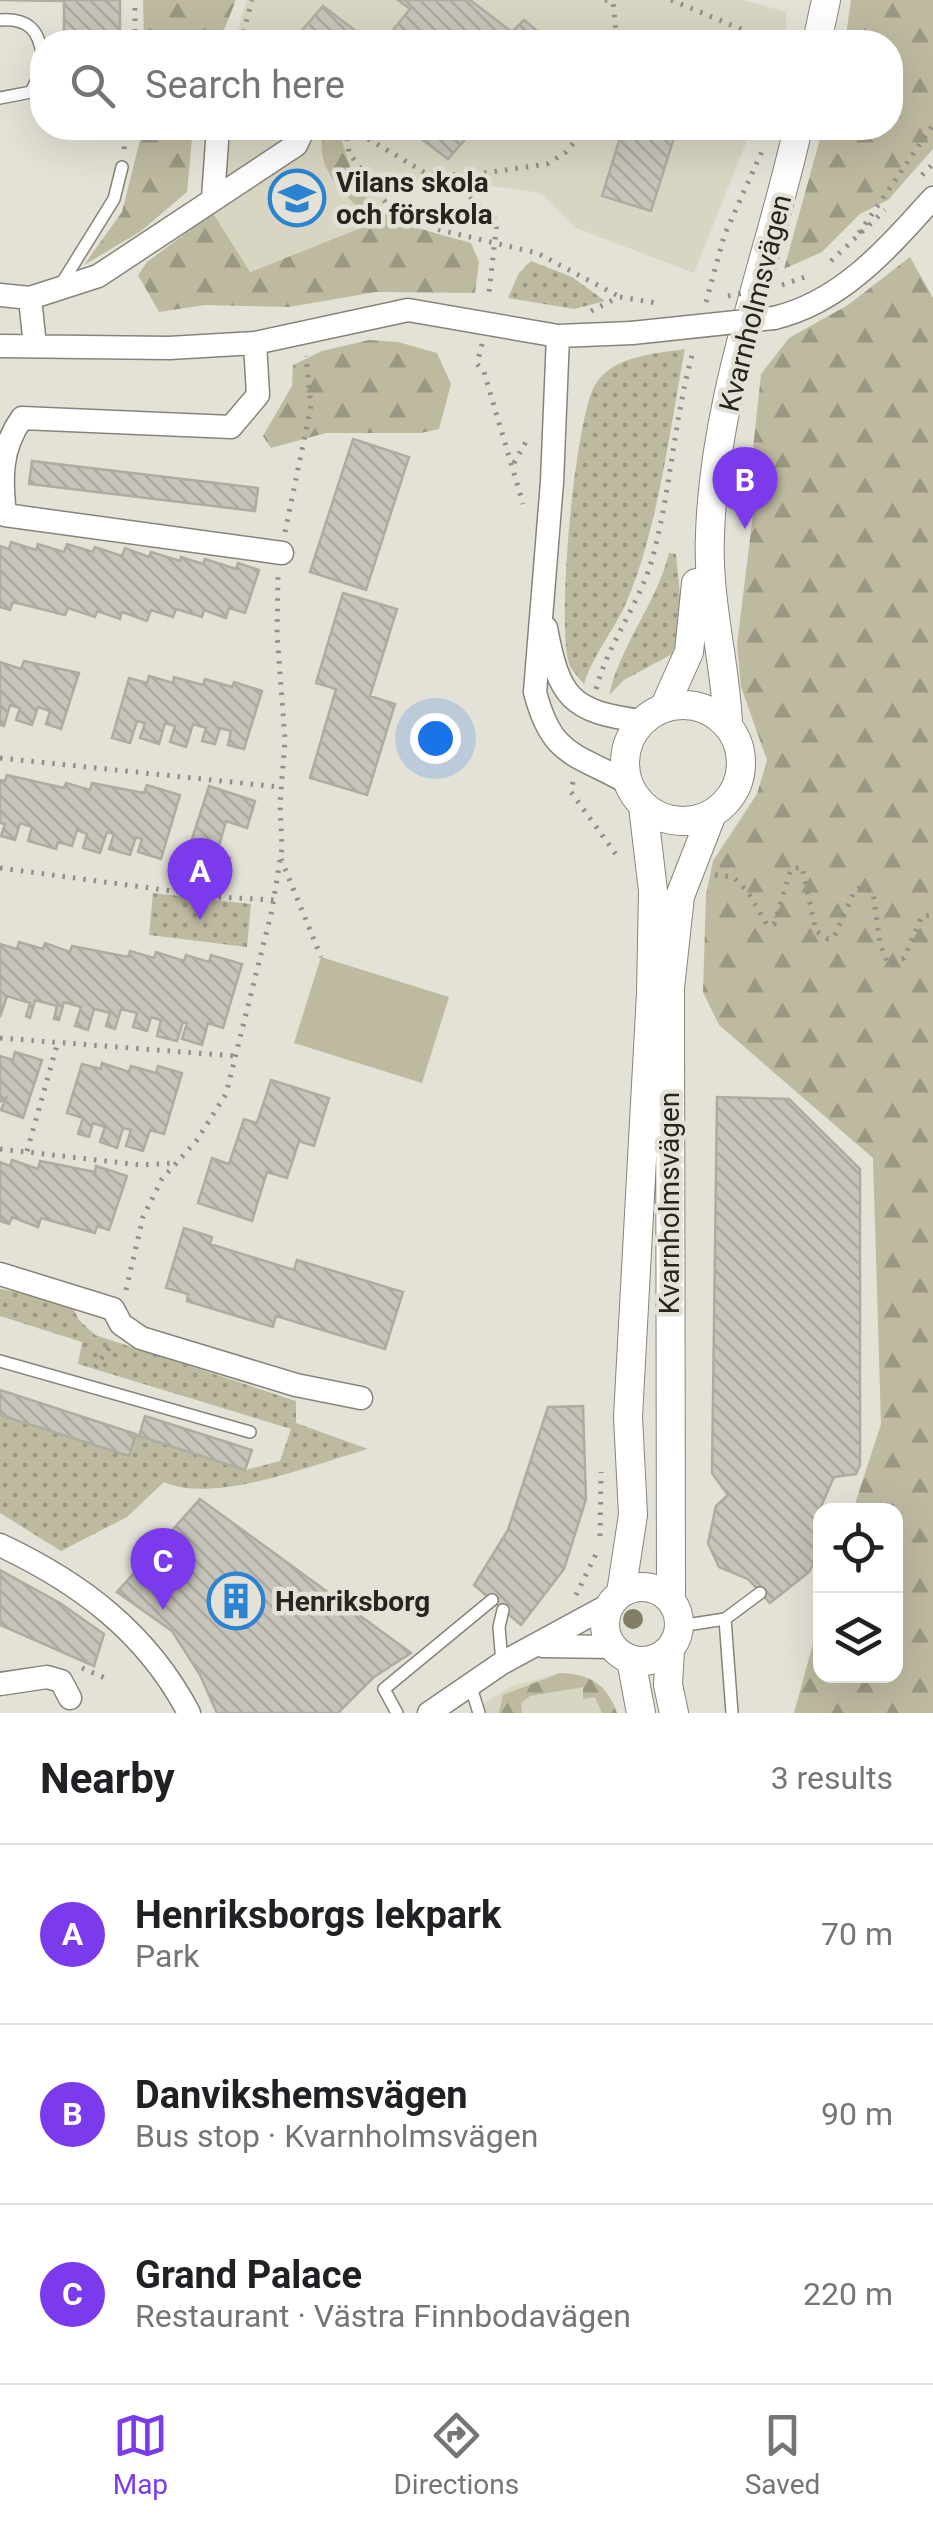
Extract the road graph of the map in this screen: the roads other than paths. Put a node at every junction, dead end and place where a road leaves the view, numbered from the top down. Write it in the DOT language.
graph roads {
  1 [pos="826,0"];
  2 [pos="0,20"];
  3 [pos="35,30"];
  4 [pos="820,30"];
  5 [pos="30,92"];
  6 [pos="0,98"];
  7 [pos="217,140"];
  8 [pos="298,140"];
  9 [pos="795,140"];
  10 [pos="122,166"];
  11 [pos="213,198"];
  12 [pos="933,198"];
  13 [pos="60,286"];
  14 [pos="0,295"];
  15 [pos="30,298"];
  16 [pos="558,336"];
  17 [pos="256,343"];
  18 [pos="0,346"];
  19 [pos="35,346"];
  20 [pos="709,539"];
  21 [pos="282,553"];
  22 [pos="543,610"];
  23 [pos="653,714"];
  24 [pos="728,724"];
  25 [pos="636,794"];
  26 [pos="712,814"];
  27 [pos="0,1274"];
  28 [pos="0,1361"];
  29 [pos="361,1398"];
  30 [pos="250,1432"];
  31 [pos="0,1545"];
  32 [pos="760,1594"];
  33 [pos="615,1599"];
  34 [pos="671,1599"];
  35 [pos="492,1600"];
  36 [pos="503,1610"];
  37 [pos="725,1619"];
  38 [pos="675,1638"];
  39 [pos="540,1647"];
  40 [pos="622,1654"];
  41 [pos="502,1663"];
  42 [pos="0,1684"];
  43 [pos="470,1684"];
  44 [pos="70,1698"];
  45 [pos="189,1713"];
  46 [pos="397,1713"];
  47 [pos="429,1713"];
  48 [pos="478,1713"];
  49 [pos="641,1713"];
  50 [pos="674,1713"];
  51 [pos="732,1713"];
  1 -- 4 [label="street"];
  2 -- 3 [label="lane"];
  5 -- 6 [label="lane"];
  7 -- 11 [label="street"];
  8 -- 11 [label="street"];
  9 -- 20 [label="street, Kvarnholmsvägen"];
  10 -- 13 [label="lane"];
  11 -- 13 [label="street"];
  12 -- 16 [label="street, bridge"];
  13 -- 15 [label="street"];
  14 -- 15 [label="street"];
  15 -- 19 [label="street"];
  16 -- 17 [label="street"];
  16 -- 22 [label="street"];
  17 -- 19 [label="street"];
  17 -- 21 [label="street"];
  18 -- 19 [label="street"];
  20 -- 23 [label="street, Kvarnholmsvägen"];
  20 -- 24 [label="street, Kvarnholmsvägen"];
  22 -- 23 [label="street"];
  22 -- 25 [label="street"];
  23 -- 24 [label="street"];
  23 -- 25 [label="street, Kvarnholmsvägen"];
  24 -- 26 [label="street, Kvarnholmsvägen"];
  25 -- 26 [label="street"];
  25 -- 33 [label="street, Kvarnholmsvägen"];
  26 -- 34 [label="street, Kvarnholmsvägen"];
  27 -- 29 [label="street"];
  28 -- 30 [label="lane"];
  31 -- 45 [label="street"];
  32 -- 37 [label="lane"];
  33 -- 34 [label="street"];
  33 -- 39 [label="street"];
  33 -- 40 [label="street"];
  34 -- 38 [label="street"];
  35 -- 46 [label="lane"];
  36 -- 41 [label="lane"];
  37 -- 38 [label="lane"];
  37 -- 51 [label="lane"];
  38 -- 40 [label="street"];
  38 -- 50 [label="street"];
  39 -- 40 [label="street"];
  39 -- 41 [label="street"];
  40 -- 49 [label="street"];
  41 -- 43 [label="street"];
  42 -- 44 [label="street"];
  43 -- 47 [label="street"];
  43 -- 48 [label="lane"];
}
